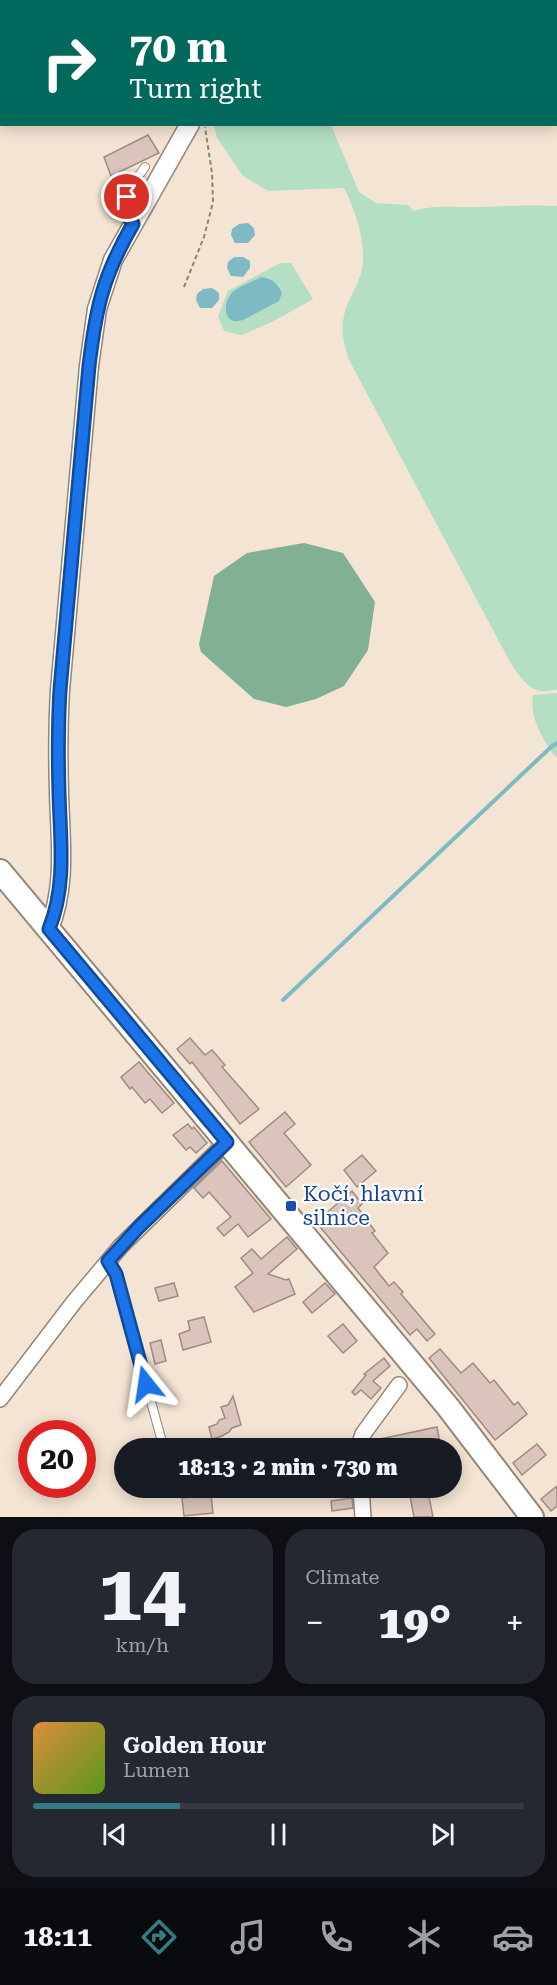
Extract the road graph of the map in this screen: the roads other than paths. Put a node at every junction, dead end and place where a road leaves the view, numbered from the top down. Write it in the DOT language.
graph roads {
  1 [pos="189,126"];
  2 [pos="145,167"];
  3 [pos="133,224"];
  4 [pos="0,871"];
  5 [pos="49,929"];
  6 [pos="227,1142"];
  7 [pos="108,1261"];
  8 [pos="399,1385"];
  9 [pos="0,1399"];
  10 [pos="161,1438"];
  11 [pos="362,1438"];
  12 [pos="362,1498"];
  13 [pos="363,1517"];
  14 [pos="532,1517"];
  1 -- 3 [label="street"];
  2 -- 3 [label="lane"];
  3 -- 5 [label="street"];
  4 -- 5 [label="main road"];
  5 -- 6 [label="main road"];
  6 -- 7 [label="street"];
  6 -- 14 [label="main road"];
  7 -- 9 [label="street"];
  7 -- 10 [label="lane"];
  8 -- 11 [label="street"];
  12 -- 13 [label="street"];
}
